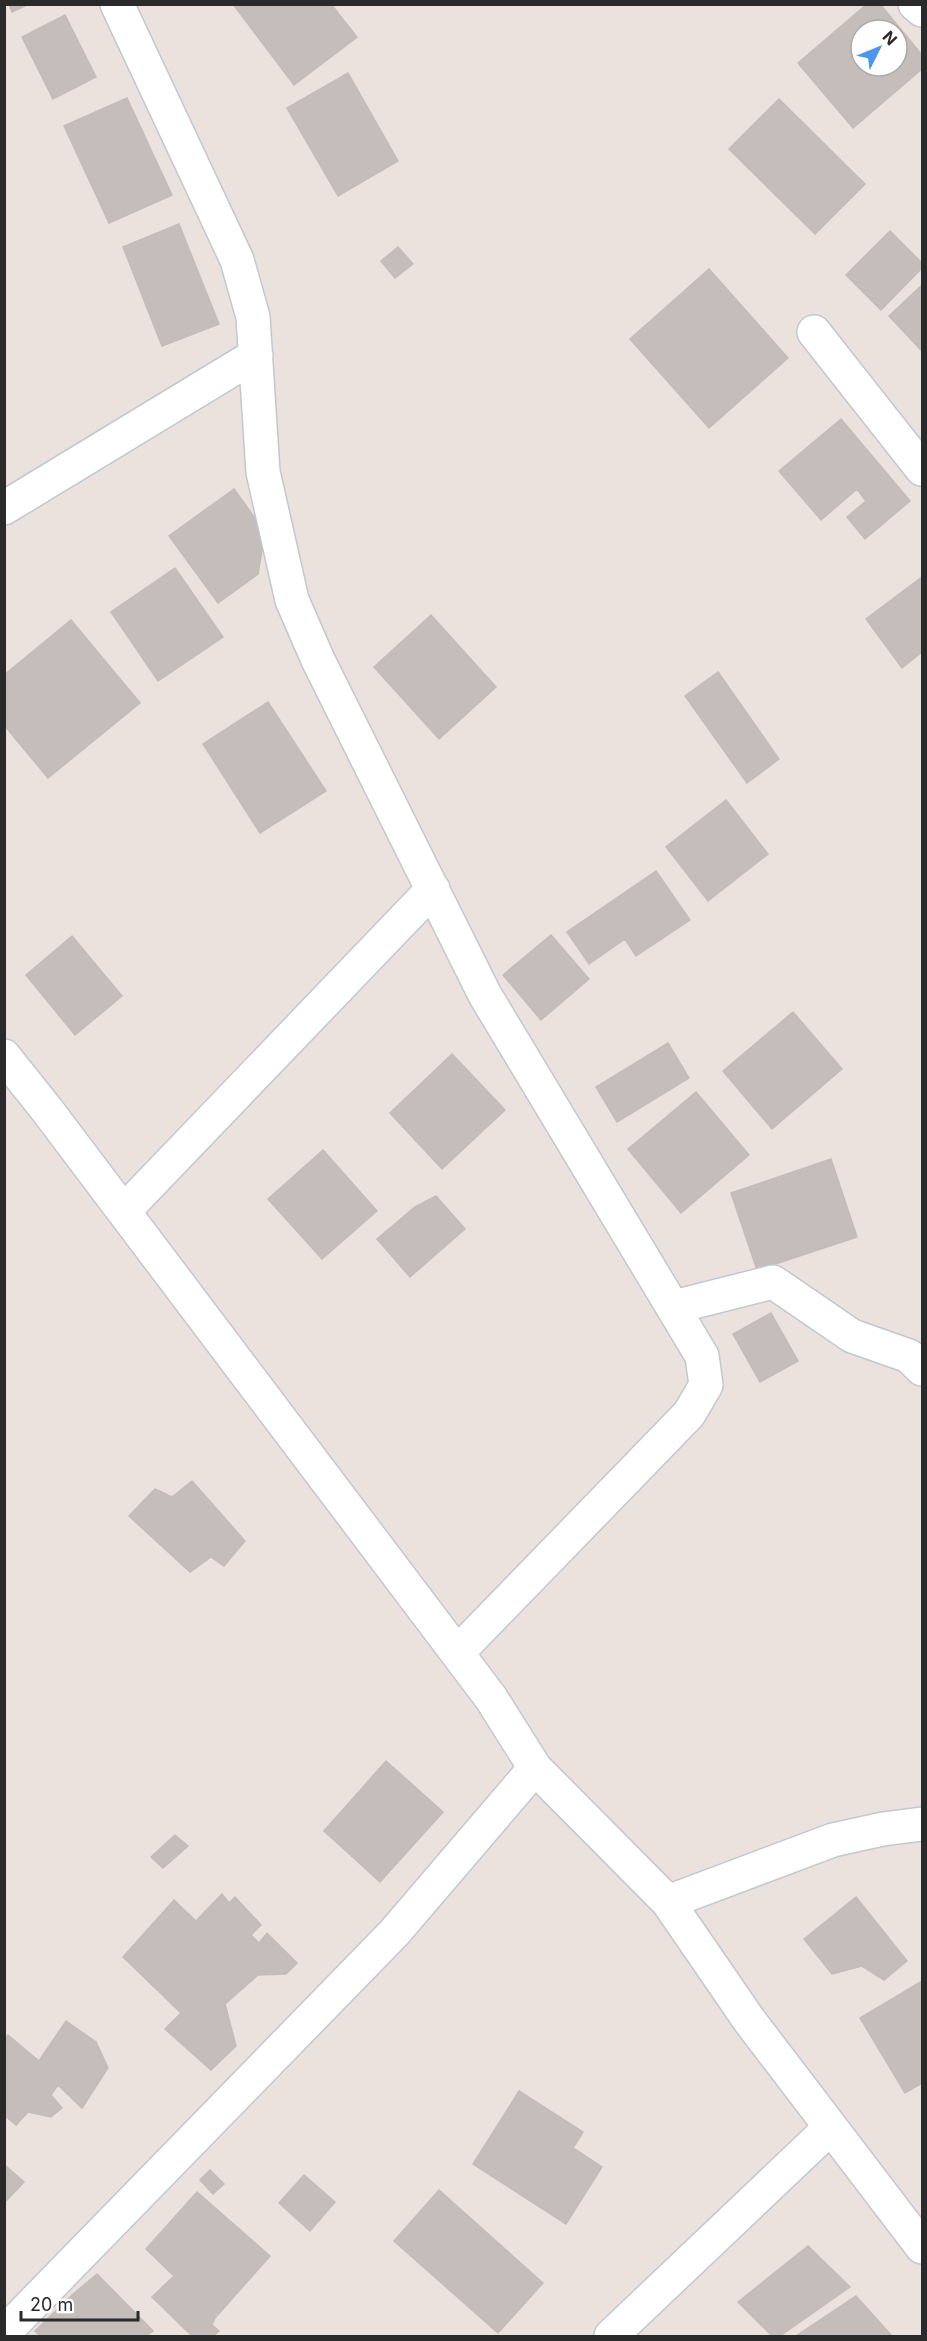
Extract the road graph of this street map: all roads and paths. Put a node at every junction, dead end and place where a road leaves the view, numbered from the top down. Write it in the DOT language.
graph roads {
  1 [pos="117,4"];
  2 [pos="915,4"];
  3 [pos="922,10"];
  4 [pos="814,332"];
  5 [pos="256,355"];
  6 [pos="922,469"];
  7 [pos="4,508"];
  8 [pos="433,889"];
  9 [pos="4,1056"];
  10 [pos="124,1211"];
  11 [pos="674,1307"];
  12 [pos="922,1369"];
  13 [pos="457,1653"];
  14 [pos="535,1768"];
  15 [pos="922,1824"];
  16 [pos="668,1902"];
  17 [pos="830,2128"];
  18 [pos="922,2247"];
  19 [pos="4,2332"];
  20 [pos="611,2337"];
  1 -- 5 [label="street"];
  2 -- 3 [label="street"];
  4 -- 6 [label="street"];
  5 -- 7 [label="street"];
  5 -- 8 [label="street"];
  8 -- 10 [label="street"];
  8 -- 11 [label="street"];
  9 -- 10 [label="street"];
  10 -- 13 [label="street"];
  11 -- 12 [label="street"];
  11 -- 13 [label="street"];
  13 -- 14 [label="street"];
  14 -- 16 [label="street"];
  14 -- 19 [label="street"];
  15 -- 16 [label="street"];
  16 -- 17 [label="street"];
  17 -- 18 [label="street"];
  17 -- 20 [label="street"];
}
